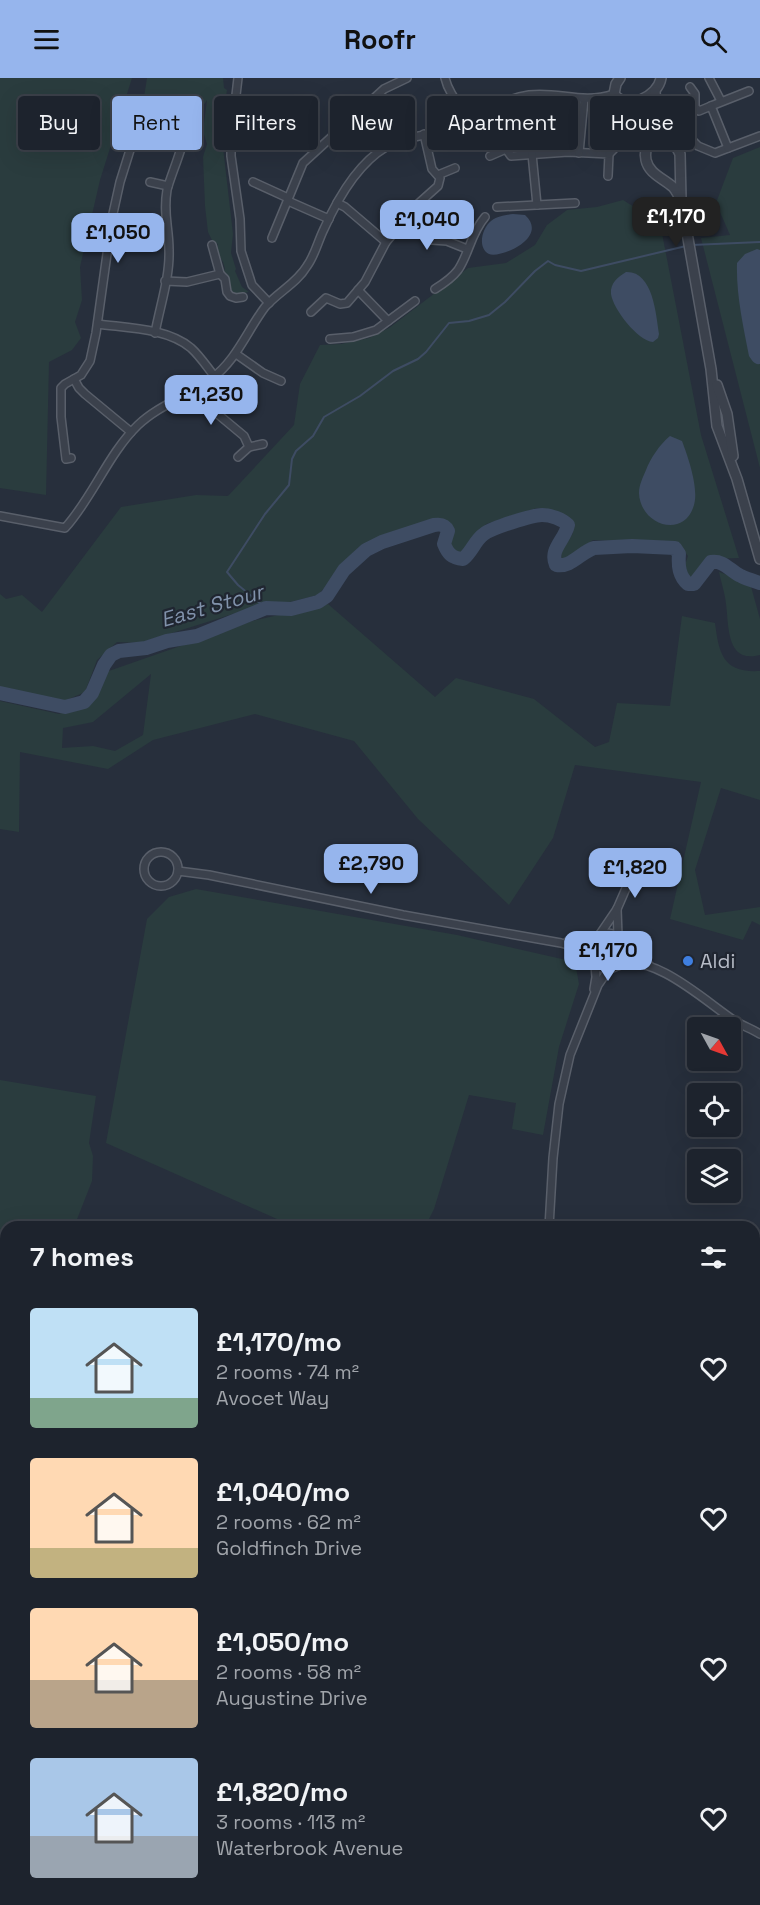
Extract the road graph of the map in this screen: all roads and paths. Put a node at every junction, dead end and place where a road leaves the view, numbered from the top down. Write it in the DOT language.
graph roads {
  1 [pos="238,78"];
  2 [pos="407,78"];
  3 [pos="445,78"];
  4 [pos="620,78"];
  5 [pos="661,78"];
  6 [pos="709,78"];
  7 [pos="690,87"];
  8 [pos="655,91"];
  9 [pos="749,91"];
  10 [pos="614,94"];
  11 [pos="453,96"];
  12 [pos="525,96"];
  13 [pos="543,96"];
  14 [pos="647,96"];
  15 [pos="578,99"];
  16 [pos="584,99"];
  17 [pos="721,101"];
  18 [pos="711,106"];
  19 [pos="427,133"];
  20 [pos="424,134"];
  21 [pos="760,136"];
  22 [pos="695,143"];
  23 [pos="728,148"];
  24 [pos="506,150"];
  25 [pos="612,150"];
  26 [pos="647,150"];
  27 [pos="579,153"];
  28 [pos="532,154"];
  29 [pos="609,154"];
  30 [pos="490,156"];
  31 [pos="455,168"];
  32 [pos="438,175"];
  33 [pos="608,176"];
  34 [pos="150,182"];
  35 [pos="253,182"];
  36 [pos="168,186"];
  37 [pos="681,199"];
  38 [pos="288,200"];
  39 [pos="338,203"];
  40 [pos="575,203"];
  41 [pos="537,205"];
  42 [pos="497,207"];
  43 [pos="408,216"];
  44 [pos="485,216"];
  45 [pos="329,219"];
  46 [pos="272,238"];
  47 [pos="386,242"];
  48 [pos="212,245"];
  49 [pos="467,249"];
  50 [pos="220,274"];
  51 [pos="165,281"];
  52 [pos="435,289"];
  53 [pos="358,290"];
  54 [pos="243,297"];
  55 [pos="415,301"];
  56 [pos="269,303"];
  57 [pos="311,312"];
  58 [pos="388,321"];
  59 [pos="98,324"];
  60 [pos="155,333"];
  61 [pos="330,339"];
  62 [pos="236,354"];
  63 [pos="215,377"];
  64 [pos="74,379"];
  65 [pos="281,381"];
  66 [pos="198,388"];
  67 [pos="131,432"];
  68 [pos="263,444"];
  69 [pos="249,447"];
  70 [pos="238,457"];
  71 [pos="72,458"];
  72 [pos="0,516"];
  73 [pos="760,558"];
  74 [pos="178,871"];
  75 [pos="645,873"];
  76 [pos="617,909"];
  77 [pos="618,936"];
  78 [pos="597,937"];
  79 [pos="561,943"];
  80 [pos="625,947"];
  81 [pos="590,956"];
  82 [pos="595,964"];
  83 [pos="618,966"];
  84 [pos="609,969"];
  85 [pos="656,969"];
  86 [pos="591,1000"];
  87 [pos="760,1034"];
  88 [pos="549,1221"];
  1 -- 56 [label="street"];
  2 -- 38 [label="street"];
  3 -- 11 [label="street"];
  4 -- 10 [label="street"];
  5 -- 8 [label="street"];
  6 -- 17 [label="street"];
  7 -- 18 [label="street"];
  8 -- 14 [label="street"];
  8 -- 37 [label="street"];
  9 -- 17 [label="street"];
  10 -- 16 [label="street"];
  12 -- 13 [label="street"];
  15 -- 16 [label="street"];
  16 -- 27 [label="street"];
  17 -- 18 [label="street"];
  18 -- 23 [label="street"];
  19 -- 20 [label="street"];
  20 -- 32 [label="street"];
  20 -- 39 [label="street"];
  21 -- 23 [label="street"];
  22 -- 23 [label="street"];
  24 -- 28 [label="street"];
  24 -- 30 [label="street"];
  25 -- 29 [label="street"];
  26 -- 37 [label="street"];
  27 -- 28 [label="street"];
  27 -- 29 [label="street"];
  28 -- 41 [label="street"];
  29 -- 33 [label="street"];
  31 -- 32 [label="street"];
  32 -- 43 [label="street"];
  34 -- 36 [label="street"];
  35 -- 38 [label="street"];
  36 -- 51 [label="street"];
  36 -- 59 [label="street"];
  37 -- 73 [label="street"];
  38 -- 45 [label="street"];
  38 -- 46 [label="street"];
  39 -- 45 [label="street"];
  39 -- 47 [label="street"];
  40 -- 41 [label="street"];
  41 -- 42 [label="street"];
  43 -- 47 [label="street"];
  43 -- 49 [label="street"];
  44 -- 49 [label="street"];
  45 -- 56 [label="street"];
  47 -- 53 [label="street"];
  48 -- 50 [label="street"];
  49 -- 52 [label="street"];
  50 -- 51 [label="street"];
  50 -- 54 [label="street"];
  51 -- 60 [label="street"];
  53 -- 57 [label="street"];
  53 -- 58 [label="street"];
  55 -- 58 [label="street"];
  56 -- 62 [label="street"];
  58 -- 61 [label="street"];
  59 -- 60 [label="street"];
  59 -- 64 [label="street"];
  60 -- 63 [label="street"];
  62 -- 63 [label="street"];
  62 -- 65 [label="street"];
  63 -- 66 [label="street"];
  64 -- 67 [label="street"];
  64 -- 71 [label="street"];
  66 -- 67 [label="street"];
  66 -- 69 [label="street"];
  67 -- 72 [label="street"];
  68 -- 69 [label="street"];
  69 -- 70 [label="street"];
  74 -- 74 [label="street"];
  74 -- 79 [label="street"];
  75 -- 76 [label="street"];
  76 -- 77 [label="street"];
  76 -- 78 [label="street"];
  77 -- 78 [label="street"];
  77 -- 80 [label="street"];
  78 -- 79 [label="street"];
  78 -- 81 [label="street"];
  79 -- 81 [label="street"];
  80 -- 83 [label="street"];
  80 -- 85 [label="street"];
  81 -- 82 [label="street"];
  82 -- 84 [label="street"];
  82 -- 86 [label="street"];
  83 -- 84 [label="street"];
  83 -- 85 [label="street"];
  84 -- 86 [label="street"];
  85 -- 87 [label="street"];
  86 -- 88 [label="street"];
}
